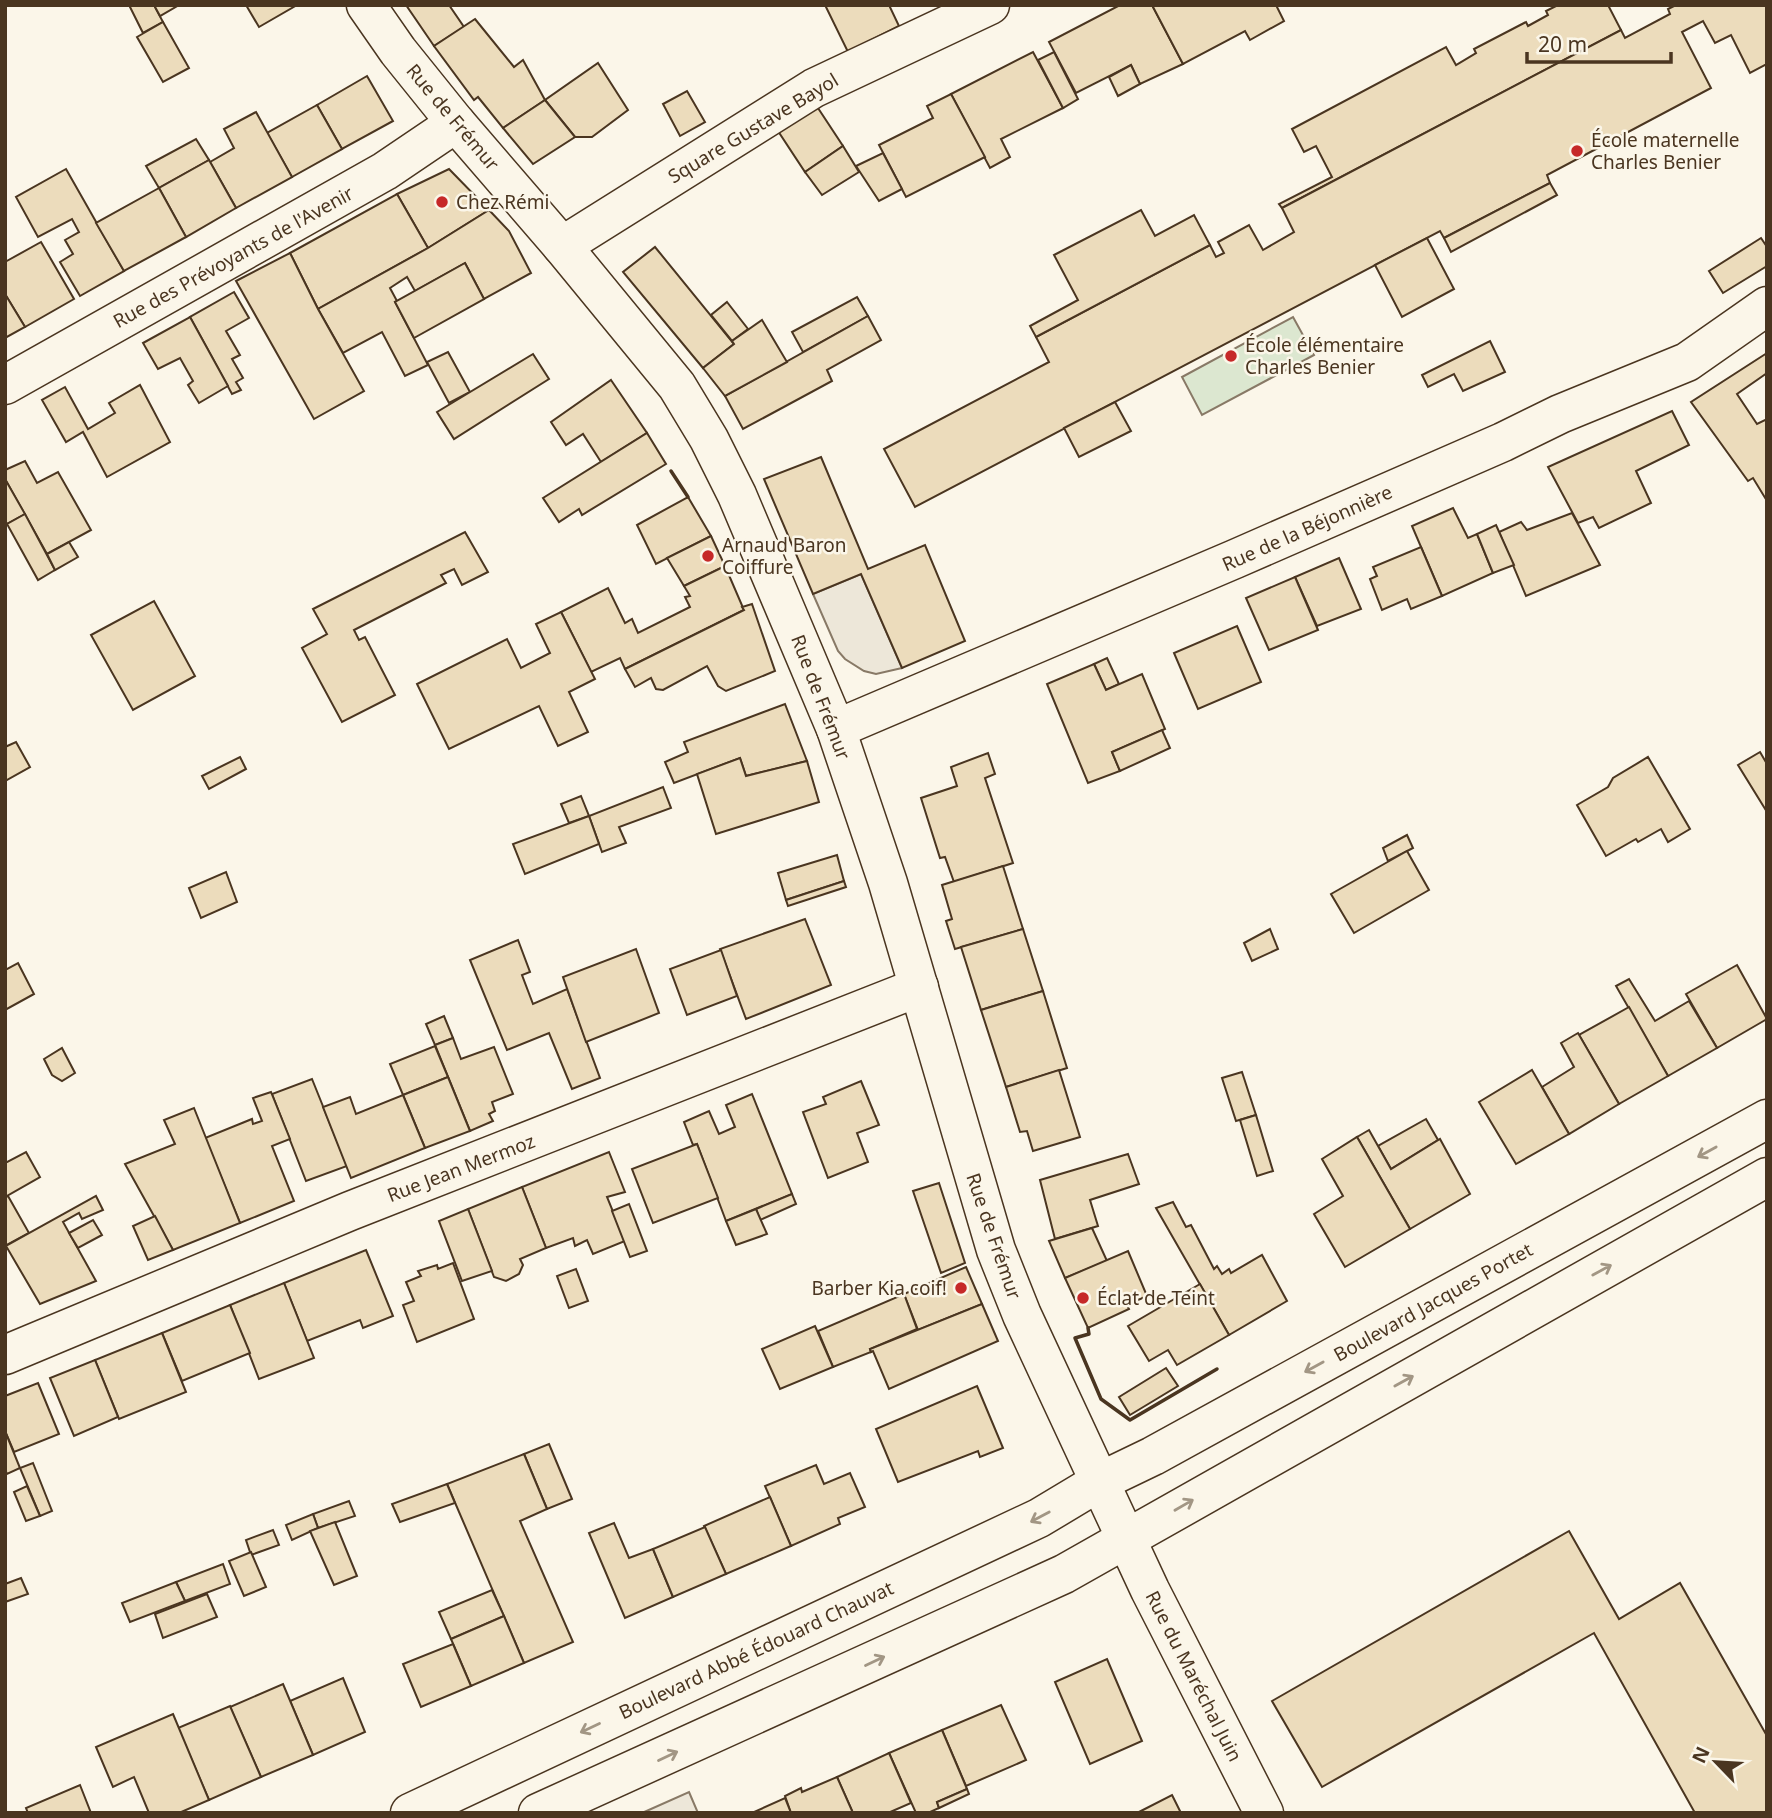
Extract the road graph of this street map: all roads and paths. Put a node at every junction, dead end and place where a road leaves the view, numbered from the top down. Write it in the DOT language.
graph roads {
  1 [pos="366,5"];
  2 [pos="989,5"];
  3 [pos="456,123"];
  4 [pos="562,246"];
  5 [pos="1767,306"];
  6 [pos="5,385"];
  7 [pos="836,729"];
  8 [pos="919,987"];
  9 [pos="1767,1119"];
  10 [pos="1767,1177"];
  11 [pos="5,1355"];
  12 [pos="1099,1482"];
  13 [pos="1125,1539"];
  14 [pos="410,1813"];
  15 [pos="538,1813"];
  16 [pos="1264,1813"];
  1 -- 3 [label="street, Rue de Frémur"];
  2 -- 4 [label="street, Square Gustave Bayol"];
  3 -- 4 [label="street, Rue de Frémur"];
  3 -- 6 [label="street, Rue des Prévoyants de l'Avenir"];
  4 -- 7 [label="street, Rue de Frémur"];
  5 -- 7 [label="street, Rue de la Béjonnière"];
  7 -- 8 [label="street, Rue de Frémur"];
  8 -- 11 [label="street, Rue Jean Mermoz"];
  8 -- 12 [label="street, Rue de Frémur"];
  9 -- 12 [label="street, Boulevard Jacques Portet, one-way"];
  13 -- 10 [label="street, one-way"];
  12 -- 13 [label="street, Rue de Frémur"];
  12 -- 14 [label="street, Boulevard Abbé Édouard Chauvat, one-way"];
  15 -- 13 [label="street, one-way"];
  13 -- 16 [label="street, Rue du Maréchal Juin"];
}
